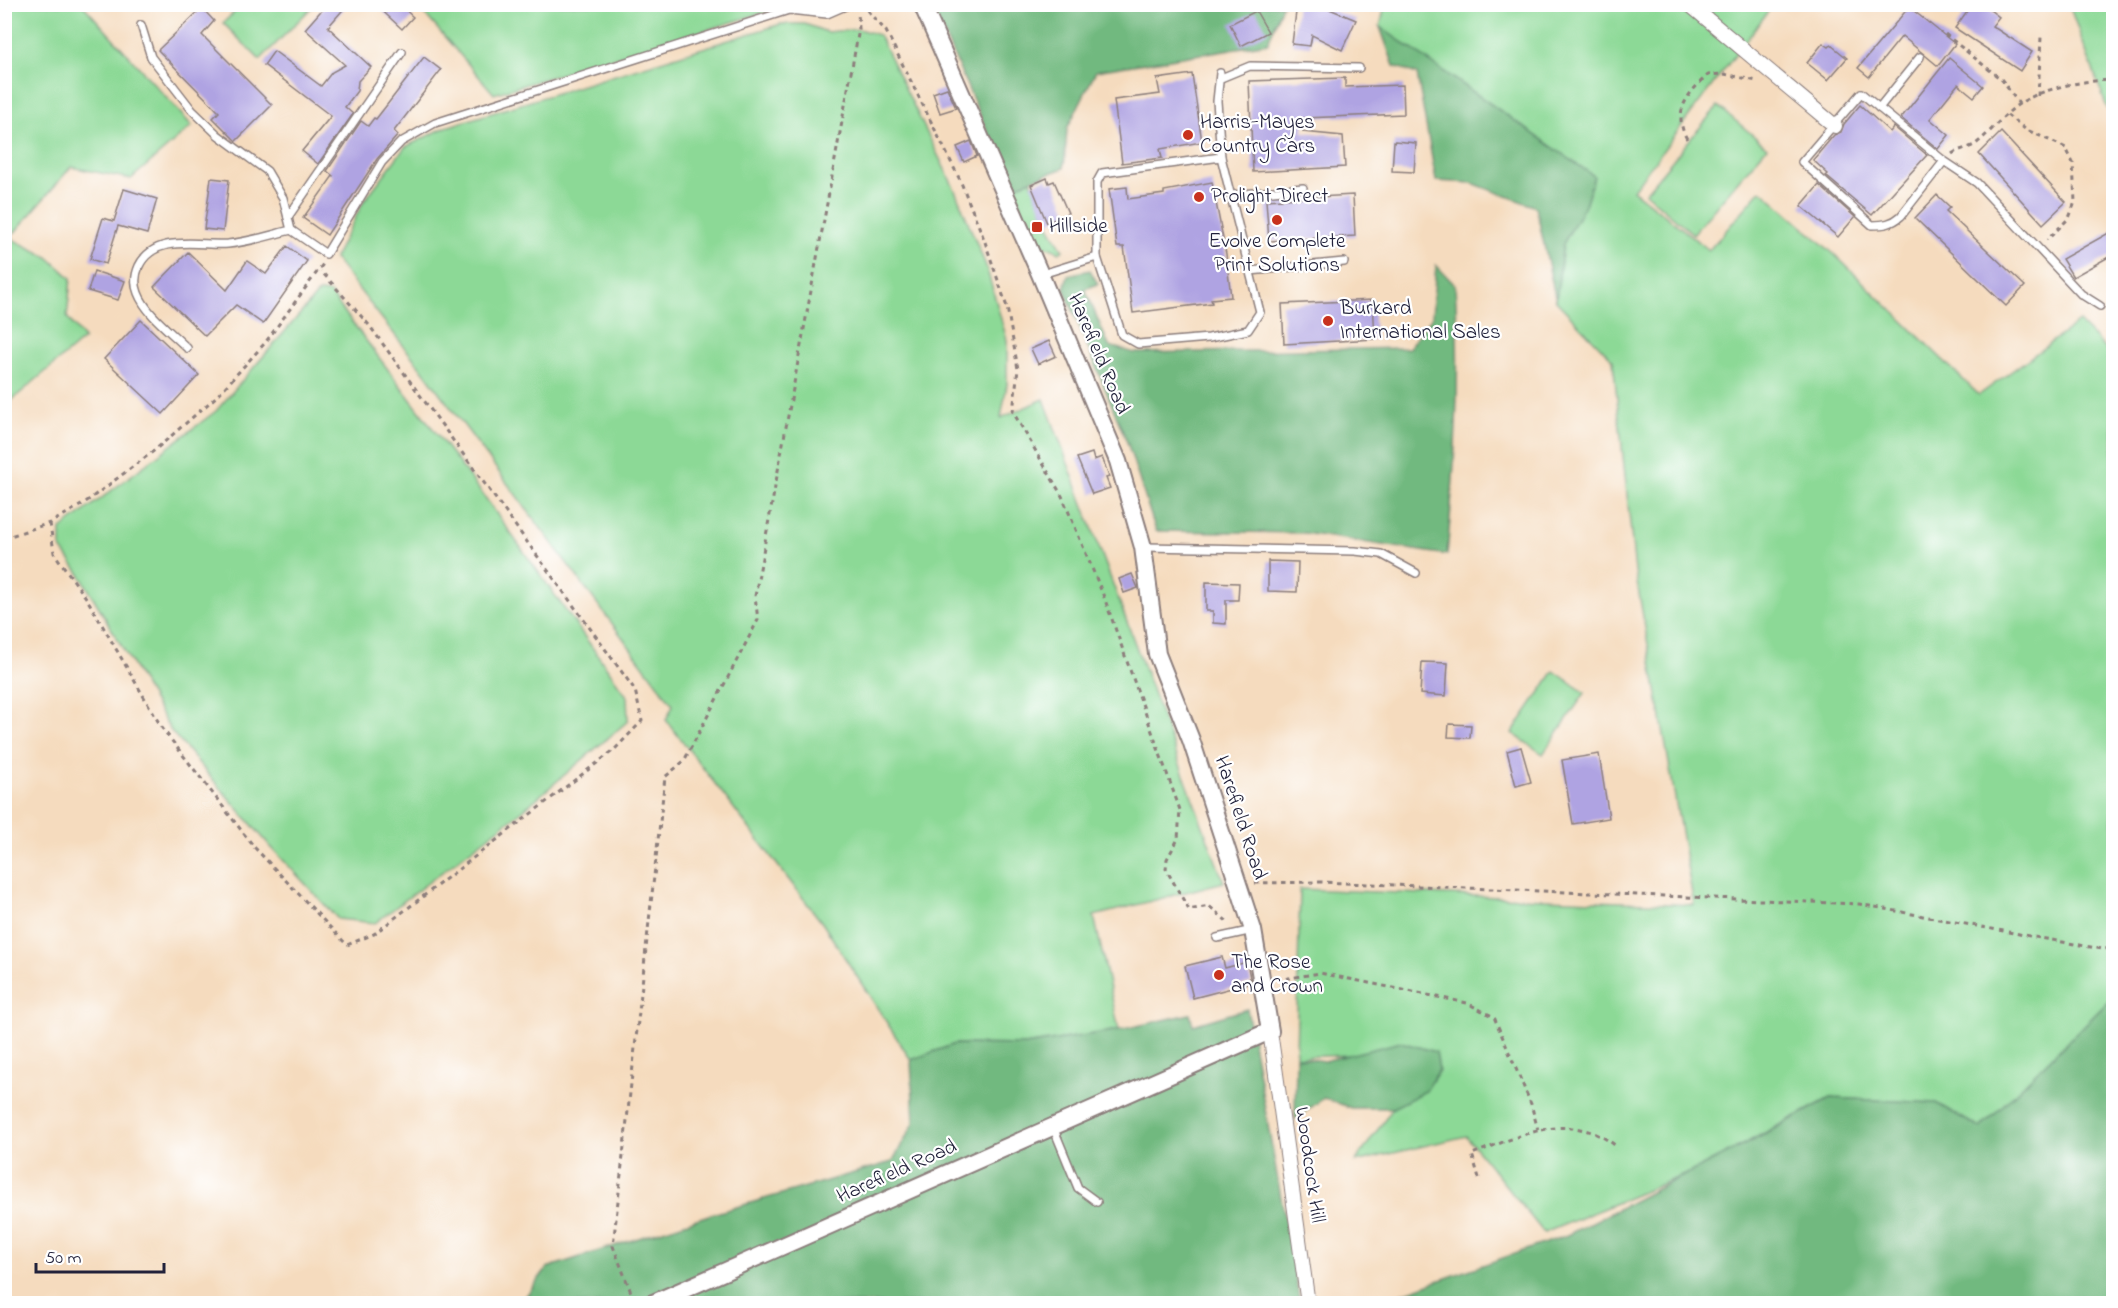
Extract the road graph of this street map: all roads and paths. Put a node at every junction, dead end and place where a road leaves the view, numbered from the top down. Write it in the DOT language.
graph roads {
  1 [pos="850,4"];
  2 [pos="860,4"];
  3 [pos="922,4"];
  4 [pos="1689,4"];
  5 [pos="141,25"];
  6 [pos="1945,34"];
  7 [pos="2041,37"];
  8 [pos="402,52"];
  9 [pos="1920,57"];
  10 [pos="1359,68"];
  11 [pos="1783,81"];
  12 [pos="2114,81"];
  13 [pos="2038,96"];
  14 [pos="2019,104"];
  15 [pos="1879,108"];
  16 [pos="2007,116"];
  17 [pos="1835,126"];
  18 [pos="1687,140"];
  19 [pos="1221,157"];
  20 [pos="1944,161"];
  21 [pos="1303,188"];
  22 [pos="1233,195"];
  23 [pos="288,217"];
  24 [pos="291,231"];
  25 [pos="2038,248"];
  26 [pos="326,254"];
  27 [pos="1097,257"];
  28 [pos="1344,262"];
  29 [pos="321,271"];
  30 [pos="1250,271"];
  31 [pos="1040,274"];
  32 [pos="2100,306"];
  33 [pos="187,348"];
  34 [pos="50,523"];
  35 [pos="4,538"];
  36 [pos="1143,547"];
  37 [pos="1416,573"];
  38 [pos="1241,895"];
  39 [pos="1232,925"];
  40 [pos="1253,930"];
  41 [pos="1217,938"];
  42 [pos="2114,948"];
  43 [pos="1263,983"];
  44 [pos="1270,1031"];
  45 [pos="1053,1127"];
  46 [pos="1538,1130"];
  47 [pos="1616,1146"];
  48 [pos="1479,1178"];
  49 [pos="1097,1202"];
  50 [pos="658,1301"];
  51 [pos="636,1304"];
  52 [pos="1308,1304"];
  1 -- 26 [label="lane"];
  2 -- 39 [label="path"];
  2 -- 51 [label="path"];
  3 -- 31 [label="street, Harefield Road"];
  4 -- 11 [label="street"];
  5 -- 23 [label="lane"];
  6 -- 14 [label="path"];
  7 -- 13 [label="path"];
  8 -- 23 [label="lane"];
  9 -- 15 [label="lane"];
  10 -- 19 [label="lane"];
  11 -- 17 [label="street"];
  11 -- 18 [label="path"];
  12 -- 13 [label="path"];
  13 -- 14 [label="path"];
  14 -- 16 [label="path"];
  15 -- 17 [label="lane"];
  15 -- 20 [label="lane"];
  16 -- 20 [label="path"];
  16 -- 25 [label="path"];
  17 -- 20 [label="lane"];
  19 -- 22 [label="lane"];
  19 -- 27 [label="lane"];
  20 -- 25 [label="lane"];
  21 -- 22 [label="lane"];
  22 -- 30 [label="lane"];
  23 -- 24 [label="lane"];
  24 -- 26 [label="lane"];
  24 -- 33 [label="lane"];
  25 -- 32 [label="lane"];
  26 -- 29 [label="path"];
  27 -- 30 [label="lane"];
  27 -- 31 [label="lane"];
  28 -- 30 [label="lane"];
  29 -- 34 [label="path"];
  29 -- 34 [label="path"];
  31 -- 36 [label="street, Harefield Road"];
  34 -- 35 [label="path"];
  36 -- 37 [label="lane"];
  36 -- 38 [label="street, Harefield Road"];
  38 -- 40 [label="street, Harefield Road"];
  38 -- 42 [label="path"];
  40 -- 41 [label="lane"];
  40 -- 43 [label="street, Harefield Road"];
  43 -- 44 [label="street, Harefield Road"];
  43 -- 46 [label="path"];
  44 -- 45 [label="street, Harefield Road"];
  44 -- 52 [label="street, Woodcock Hill"];
  45 -- 49 [label="lane"];
  45 -- 50 [label="street, Harefield Road"];
  46 -- 47 [label="path"];
  46 -- 48 [label="path"];
}
